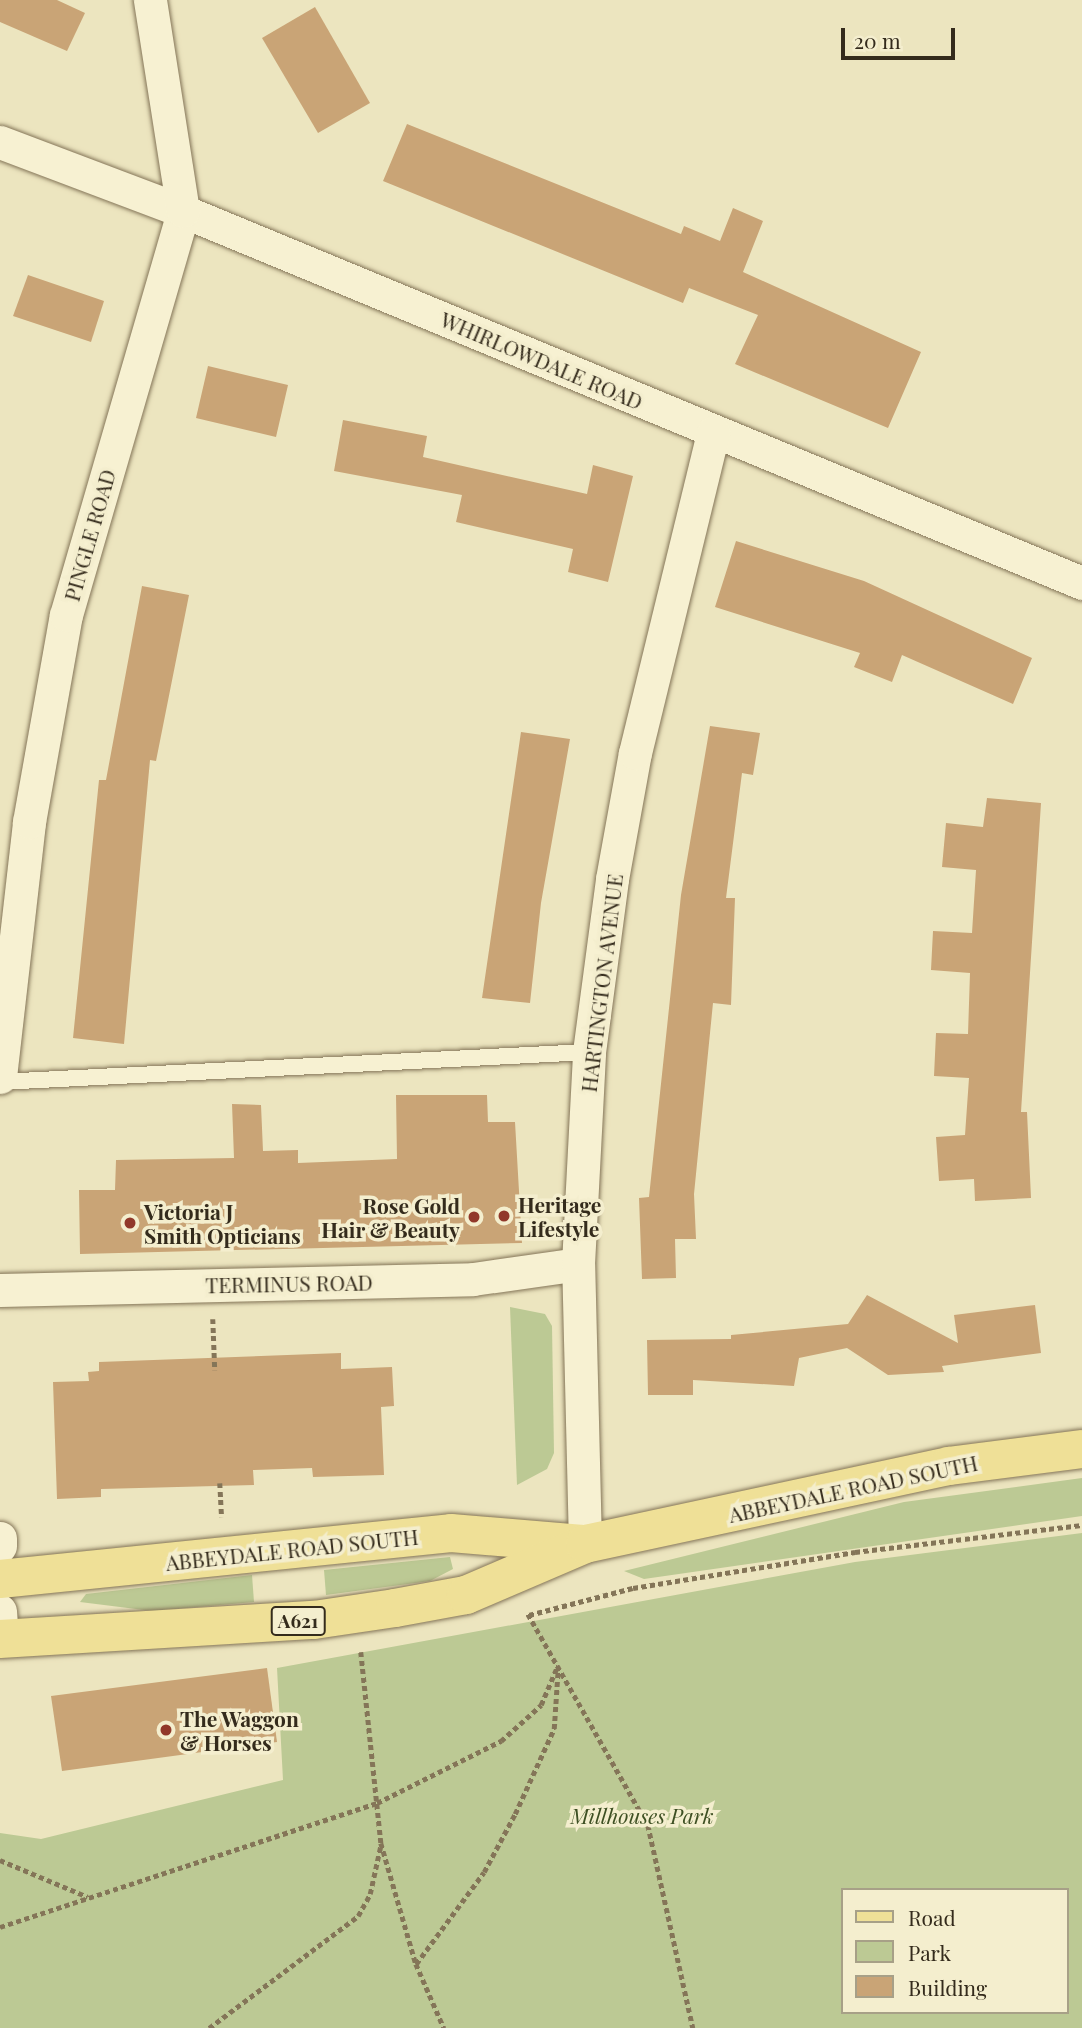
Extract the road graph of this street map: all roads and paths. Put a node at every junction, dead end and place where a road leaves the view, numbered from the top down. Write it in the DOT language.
graph roads {
  1 [pos="150,0"];
  2 [pos="0,142"];
  3 [pos="183,211"];
  4 [pos="713,432"];
  5 [pos="1082,583"];
  6 [pos="589,1052"];
  7 [pos="0,1079"];
  8 [pos="578,1264"];
  9 [pos="212,1285"];
  10 [pos="0,1290"];
  11 [pos="215,1370"];
  12 [pos="1082,1449"];
  13 [pos="220,1483"];
  14 [pos="222,1522"];
  15 [pos="1082,1525"];
  16 [pos="0,1538"];
  17 [pos="585,1544"];
  18 [pos="0,1545"];
  19 [pos="513,1578"];
  20 [pos="0,1579"];
  21 [pos="528,1615"];
  22 [pos="1,1629"];
  23 [pos="360,1639"];
  24 [pos="558,1665"];
  25 [pos="377,1803"];
  26 [pos="382,1843"];
  27 [pos="0,1860"];
  28 [pos="88,1897"];
  29 [pos="0,1927"];
  30 [pos="416,1964"];
  31 [pos="209,2028"];
  32 [pos="444,2028"];
  33 [pos="693,2028"];
  1 -- 3 [label="street, PINGLE ROAD"];
  2 -- 3 [label="street, WHIRLOWDALE ROAD"];
  3 -- 4 [label="street, WHIRLOWDALE ROAD"];
  3 -- 7 [label="street, PINGLE ROAD"];
  4 -- 5 [label="street, WHIRLOWDALE ROAD"];
  4 -- 6 [label="street, HARTINGTON AVENUE"];
  6 -- 7 [label="lane"];
  6 -- 8 [label="street, HARTINGTON AVENUE"];
  8 -- 9 [label="street, TERMINUS ROAD"];
  8 -- 17 [label="street, HARTINGTON AVENUE"];
  9 -- 10 [label="street, TERMINUS ROAD"];
  9 -- 11 [label="path"];
  12 -- 17 [label="main road, ABBEYDALE ROAD SOUTH / A621"];
  13 -- 14 [label="path"];
  15 -- 21 [label="path"];
  16 -- 18 [label="street"];
  17 -- 19 [label="main road, ABBEYDALE ROAD SOUTH / A621"];
  17 -- 20 [label="main road, ABBEYDALE ROAD SOUTH / A621"];
  19 -- 21 [label="path"];
  19 -- 22 [label="main road, ABBEYDALE ROAD SOUTH / A621"];
  21 -- 24 [label="path"];
  23 -- 25 [label="path"];
  24 -- 25 [label="path"];
  24 -- 30 [label="path"];
  24 -- 33 [label="path"];
  25 -- 26 [label="path"];
  25 -- 28 [label="path"];
  26 -- 30 [label="path"];
  26 -- 31 [label="path"];
  27 -- 28 [label="path"];
  28 -- 29 [label="path"];
  30 -- 32 [label="path"];
}
